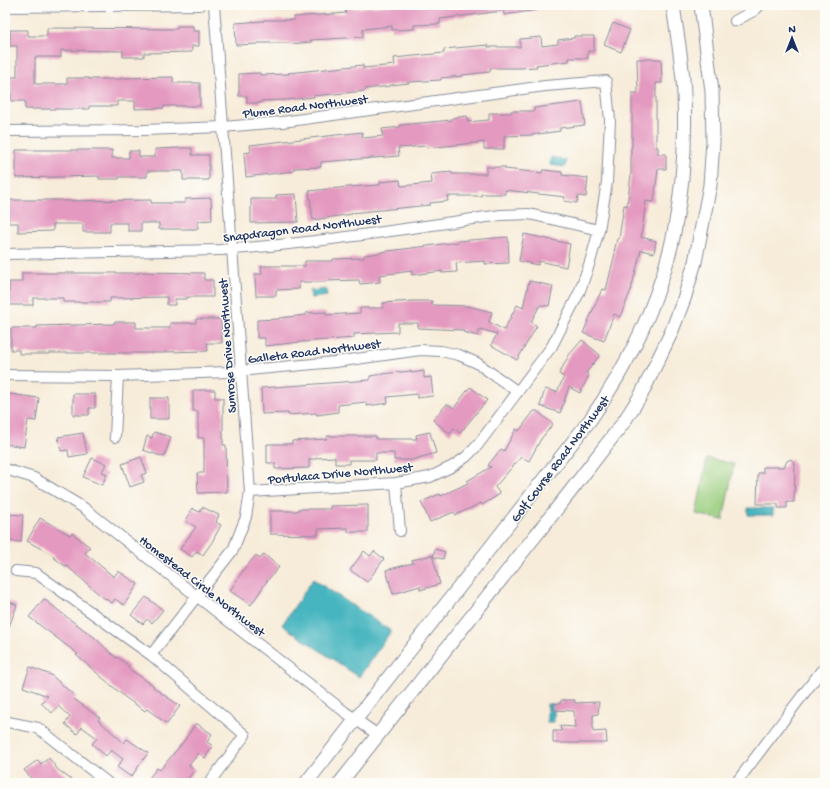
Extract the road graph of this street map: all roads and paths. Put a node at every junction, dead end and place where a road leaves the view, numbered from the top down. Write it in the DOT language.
graph roads {
  1 [pos="200,5"];
  2 [pos="214,5"];
  3 [pos="673,5"];
  4 [pos="701,5"];
  5 [pos="760,5"];
  6 [pos="116,6"];
  7 [pos="5,7"];
  8 [pos="735,21"];
  9 [pos="606,81"];
  10 [pos="223,127"];
  11 [pos="5,131"];
  12 [pos="599,230"];
  13 [pos="233,249"];
  14 [pos="5,254"];
  15 [pos="241,371"];
  16 [pos="5,375"];
  17 [pos="118,376"];
  18 [pos="518,392"];
  19 [pos="115,437"];
  20 [pos="5,469"];
  21 [pos="396,483"];
  22 [pos="250,492"];
  23 [pos="400,531"];
  24 [pos="16,571"];
  25 [pos="196,596"];
  26 [pos="151,655"];
  27 [pos="821,671"];
  28 [pos="356,720"];
  29 [pos="8,722"];
  30 [pos="378,735"];
  31 [pos="108,783"];
  32 [pos="209,783"];
  33 [pos="306,783"];
  34 [pos="340,783"];
  35 [pos="736,783"];
  1 -- 6 [label="street"];
  2 -- 10 [label="street, Sunrose Drive Northwest"];
  3 -- 28 [label="main road, Golf Course Road Northwest"];
  4 -- 30 [label="main road"];
  5 -- 8 [label="street"];
  6 -- 7 [label="street"];
  9 -- 10 [label="street, Plume Road Northwest"];
  9 -- 12 [label="street, Portulaca Drive Northwest"];
  10 -- 11 [label="street, Plume Road Northwest"];
  10 -- 13 [label="street, Sunrose Drive Northwest"];
  12 -- 13 [label="street, Snapdragon Road Northwest"];
  12 -- 18 [label="street, Portulaca Drive Northwest"];
  13 -- 14 [label="street, Snapdragon Road Northwest"];
  13 -- 15 [label="street, Sunrose Drive Northwest"];
  15 -- 17 [label="street, Galleta Road Northwest"];
  15 -- 18 [label="street, Galleta Road Northwest"];
  15 -- 22 [label="street, Sunrose Drive Northwest"];
  16 -- 17 [label="street, Galleta Road Northwest"];
  17 -- 19 [label="street"];
  18 -- 21 [label="street, Portulaca Drive Northwest"];
  20 -- 25 [label="street, Homestead Circle Northwest"];
  21 -- 22 [label="street, Portulaca Drive Northwest"];
  21 -- 23 [label="street"];
  22 -- 25 [label="street, Sunrose Drive Northwest"];
  24 -- 26 [label="street"];
  25 -- 26 [label="street, Sunrose Drive Northwest"];
  25 -- 28 [label="street, Homestead Circle Northwest"];
  26 -- 32 [label="street"];
  27 -- 35 [label="street"];
  28 -- 30 [label="street, Homestead Circle Northwest"];
  28 -- 33 [label="main road, Golf Course Road Northwest"];
  29 -- 31 [label="street"];
  30 -- 34 [label="main road"];
}
